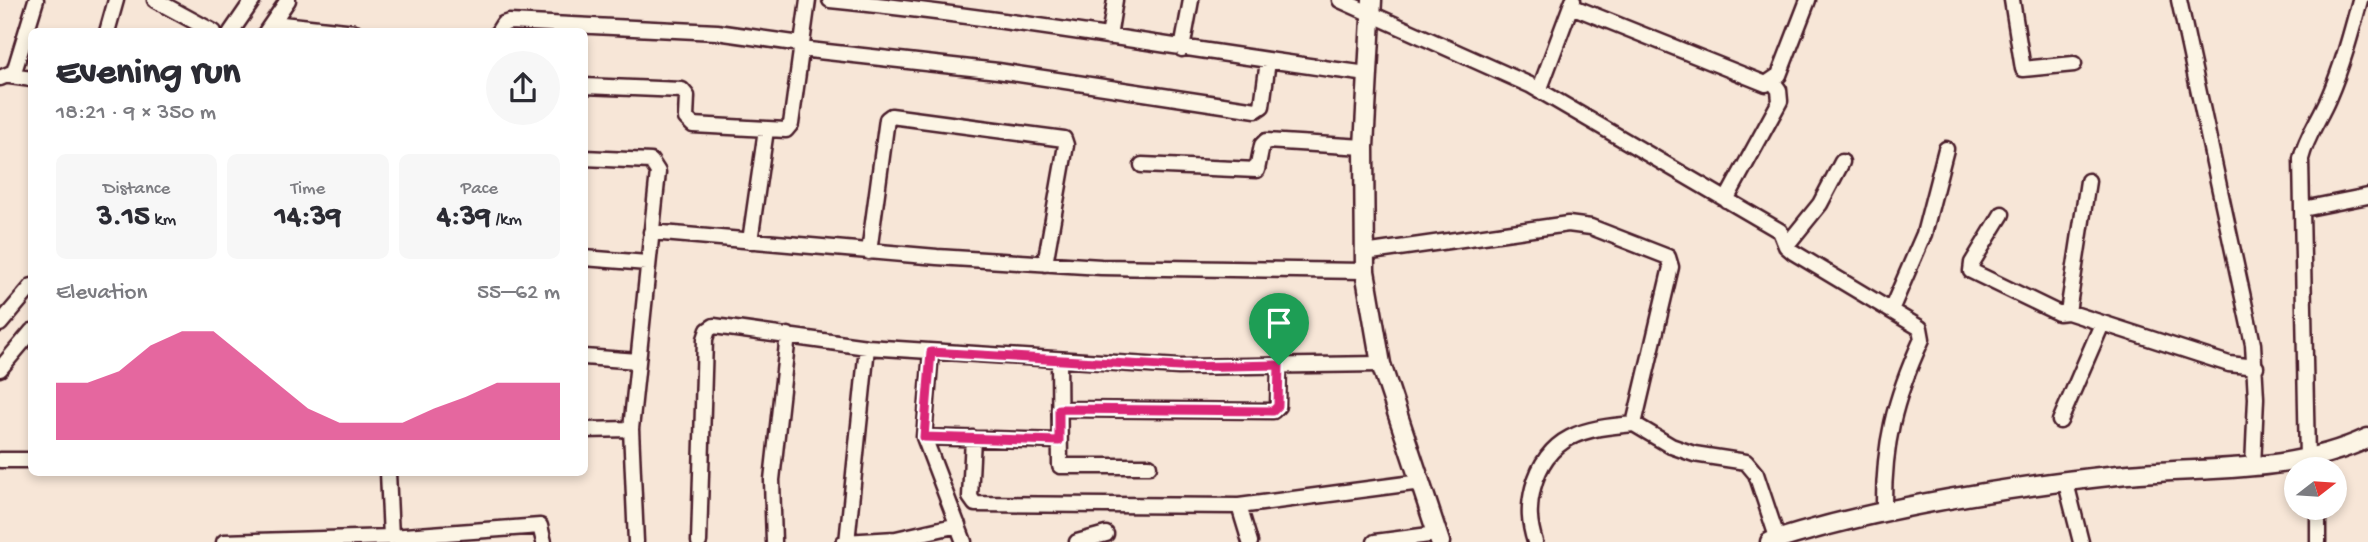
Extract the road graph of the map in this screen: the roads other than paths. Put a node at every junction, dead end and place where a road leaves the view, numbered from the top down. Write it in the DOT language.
graph roads {
  1 [pos="36,0"];
  2 [pos="116,0"];
  3 [pos="155,0"];
  4 [pos="253,0"];
  5 [pos="289,0"];
  6 [pos="808,0"];
  7 [pos="830,0"];
  8 [pos="1115,0"];
  9 [pos="1191,0"];
  10 [pos="1340,0"];
  11 [pos="1808,0"];
  12 [pos="2012,0"];
  13 [pos="2179,0"];
  14 [pos="2360,0"];
  15 [pos="1572,3"];
  16 [pos="1372,8"];
  17 [pos="269,27"];
  18 [pos="108,28"];
  19 [pos="208,28"];
  20 [pos="234,28"];
  21 [pos="500,28"];
  22 [pos="1109,37"];
  23 [pos="800,46"];
  24 [pos="1182,49"];
  25 [pos="1268,61"];
  26 [pos="2074,64"];
  27 [pos="1367,74"];
  28 [pos="5,77"];
  29 [pos="28,79"];
  30 [pos="1773,82"];
  31 [pos="588,86"];
  32 [pos="1539,91"];
  33 [pos="766,130"];
  34 [pos="1364,147"];
  35 [pos="1946,149"];
  36 [pos="588,158"];
  37 [pos="1842,162"];
  38 [pos="1142,165"];
  39 [pos="2088,181"];
  40 [pos="2368,196"];
  41 [pos="1726,200"];
  42 [pos="2303,209"];
  43 [pos="2002,214"];
  44 [pos="651,232"];
  45 [pos="750,241"];
  46 [pos="1786,247"];
  47 [pos="869,251"];
  48 [pos="588,258"];
  49 [pos="1365,262"];
  50 [pos="647,263"];
  51 [pos="1045,264"];
  52 [pos="28,290"];
  53 [pos="1891,310"];
  54 [pos="2068,312"];
  55 [pos="0,324"];
  56 [pos="2102,324"];
  57 [pos="788,335"];
  58 [pos="28,336"];
  59 [pos="867,347"];
  60 [pos="931,352"];
  61 [pos="588,357"];
  62 [pos="1059,360"];
  63 [pos="638,361"];
  64 [pos="1381,363"];
  65 [pos="1279,365"];
  66 [pos="2256,367"];
  67 [pos="0,369"];
  68 [pos="1059,409"];
  69 [pos="2060,421"];
  70 [pos="1634,424"];
  71 [pos="631,429"];
  72 [pos="588,430"];
  73 [pos="924,437"];
  74 [pos="972,438"];
  75 [pos="2368,438"];
  76 [pos="1059,441"];
  77 [pos="2307,457"];
  78 [pos="2334,457"];
  79 [pos="0,460"];
  80 [pos="28,460"];
  81 [pos="2284,462"];
  82 [pos="1149,466"];
  83 [pos="2253,467"];
  84 [pos="388,476"];
  85 [pos="1421,482"];
  86 [pos="2066,482"];
  87 [pos="1239,506"];
  88 [pos="1884,512"];
  89 [pos="2318,520"];
  90 [pos="958,525"];
  91 [pos="1106,534"];
  92 [pos="391,537"];
  93 [pos="1438,538"];
  94 [pos="1774,541"];
  95 [pos="224,542"];
  96 [pos="544,542"];
  97 [pos="636,542"];
  98 [pos="699,542"];
  99 [pos="774,542"];
  100 [pos="845,542"];
  101 [pos="964,542"];
  102 [pos="1077,542"];
  103 [pos="1250,542"];
  104 [pos="1375,542"];
  105 [pos="1535,542"];
  106 [pos="2081,542"];
  107 [pos="2318,542"];
  1 -- 28 [label="street"];
  2 -- 18 [label="street"];
  3 -- 19 [label="street"];
  4 -- 20 [label="street"];
  5 -- 17 [label="street"];
  6 -- 23 [label="street"];
  7 -- 22 [label="street"];
  8 -- 22 [label="street"];
  9 -- 24 [label="street"];
  10 -- 16 [label="street"];
  11 -- 30 [label="street"];
  12 -- 26 [label="street"];
  13 -- 66 [label="street"];
  14 -- 42 [label="street"];
  15 -- 30 [label="street"];
  15 -- 32 [label="street"];
  16 -- 27 [label="street"];
  16 -- 32 [label="street"];
  21 -- 23 [label="street"];
  22 -- 24 [label="street"];
  23 -- 25 [label="street"];
  23 -- 33 [label="street"];
  24 -- 25 [label="street"];
  25 -- 27 [label="street"];
  27 -- 34 [label="street"];
  28 -- 29 [label="street"];
  30 -- 41 [label="street"];
  31 -- 33 [label="street"];
  32 -- 41 [label="street"];
  33 -- 45 [label="street"];
  34 -- 38 [label="street"];
  34 -- 49 [label="street"];
  35 -- 53 [label="street"];
  36 -- 44 [label="street"];
  37 -- 46 [label="street"];
  39 -- 54 [label="street"];
  40 -- 42 [label="street"];
  41 -- 46 [label="street"];
  42 -- 77 [label="street"];
  43 -- 54 [label="street"];
  44 -- 45 [label="street"];
  44 -- 50 [label="street"];
  45 -- 47 [label="street"];
  46 -- 53 [label="street"];
  47 -- 51 [label="street"];
  47 -- 51 [label="street"];
  48 -- 50 [label="street"];
  49 -- 51 [label="street"];
  49 -- 64 [label="street"];
  49 -- 70 [label="street"];
  50 -- 63 [label="street"];
  52 -- 55 [label="street"];
  53 -- 88 [label="street"];
  54 -- 56 [label="street"];
  56 -- 66 [label="street"];
  56 -- 69 [label="street"];
  57 -- 59 [label="street"];
  57 -- 98 [label="street"];
  57 -- 99 [label="street"];
  58 -- 67 [label="street"];
  59 -- 60 [label="street"];
  59 -- 100 [label="street"];
  60 -- 62 [label="street"];
  60 -- 73 [label="street"];
  61 -- 63 [label="street"];
  62 -- 65 [label="street"];
  62 -- 68 [label="street"];
  63 -- 71 [label="street"];
  64 -- 65 [label="street"];
  64 -- 85 [label="street"];
  65 -- 68 [label="street"];
  66 -- 83 [label="street"];
  68 -- 76 [label="street"];
  70 -- 94 [label="street"];
  70 -- 105 [label="street"];
  71 -- 72 [label="street"];
  71 -- 97 [label="street"];
  73 -- 74 [label="street"];
  73 -- 90 [label="street"];
  74 -- 76 [label="street"];
  74 -- 87 [label="street"];
  75 -- 78 [label="street"];
  76 -- 82 [label="street"];
  79 -- 80 [label="street"];
  81 -- 83 [label="street"];
  83 -- 86 [label="street"];
  84 -- 92 [label="street"];
  85 -- 87 [label="street"];
  85 -- 93 [label="street"];
  86 -- 88 [label="street"];
  86 -- 106 [label="street"];
  87 -- 103 [label="street"];
  88 -- 94 [label="street"];
  89 -- 107 [label="street"];
  90 -- 100 [label="street"];
  90 -- 101 [label="street"];
  91 -- 102 [label="street"];
  92 -- 95 [label="street"];
  92 -- 96 [label="street"];
  93 -- 104 [label="street"];
}
